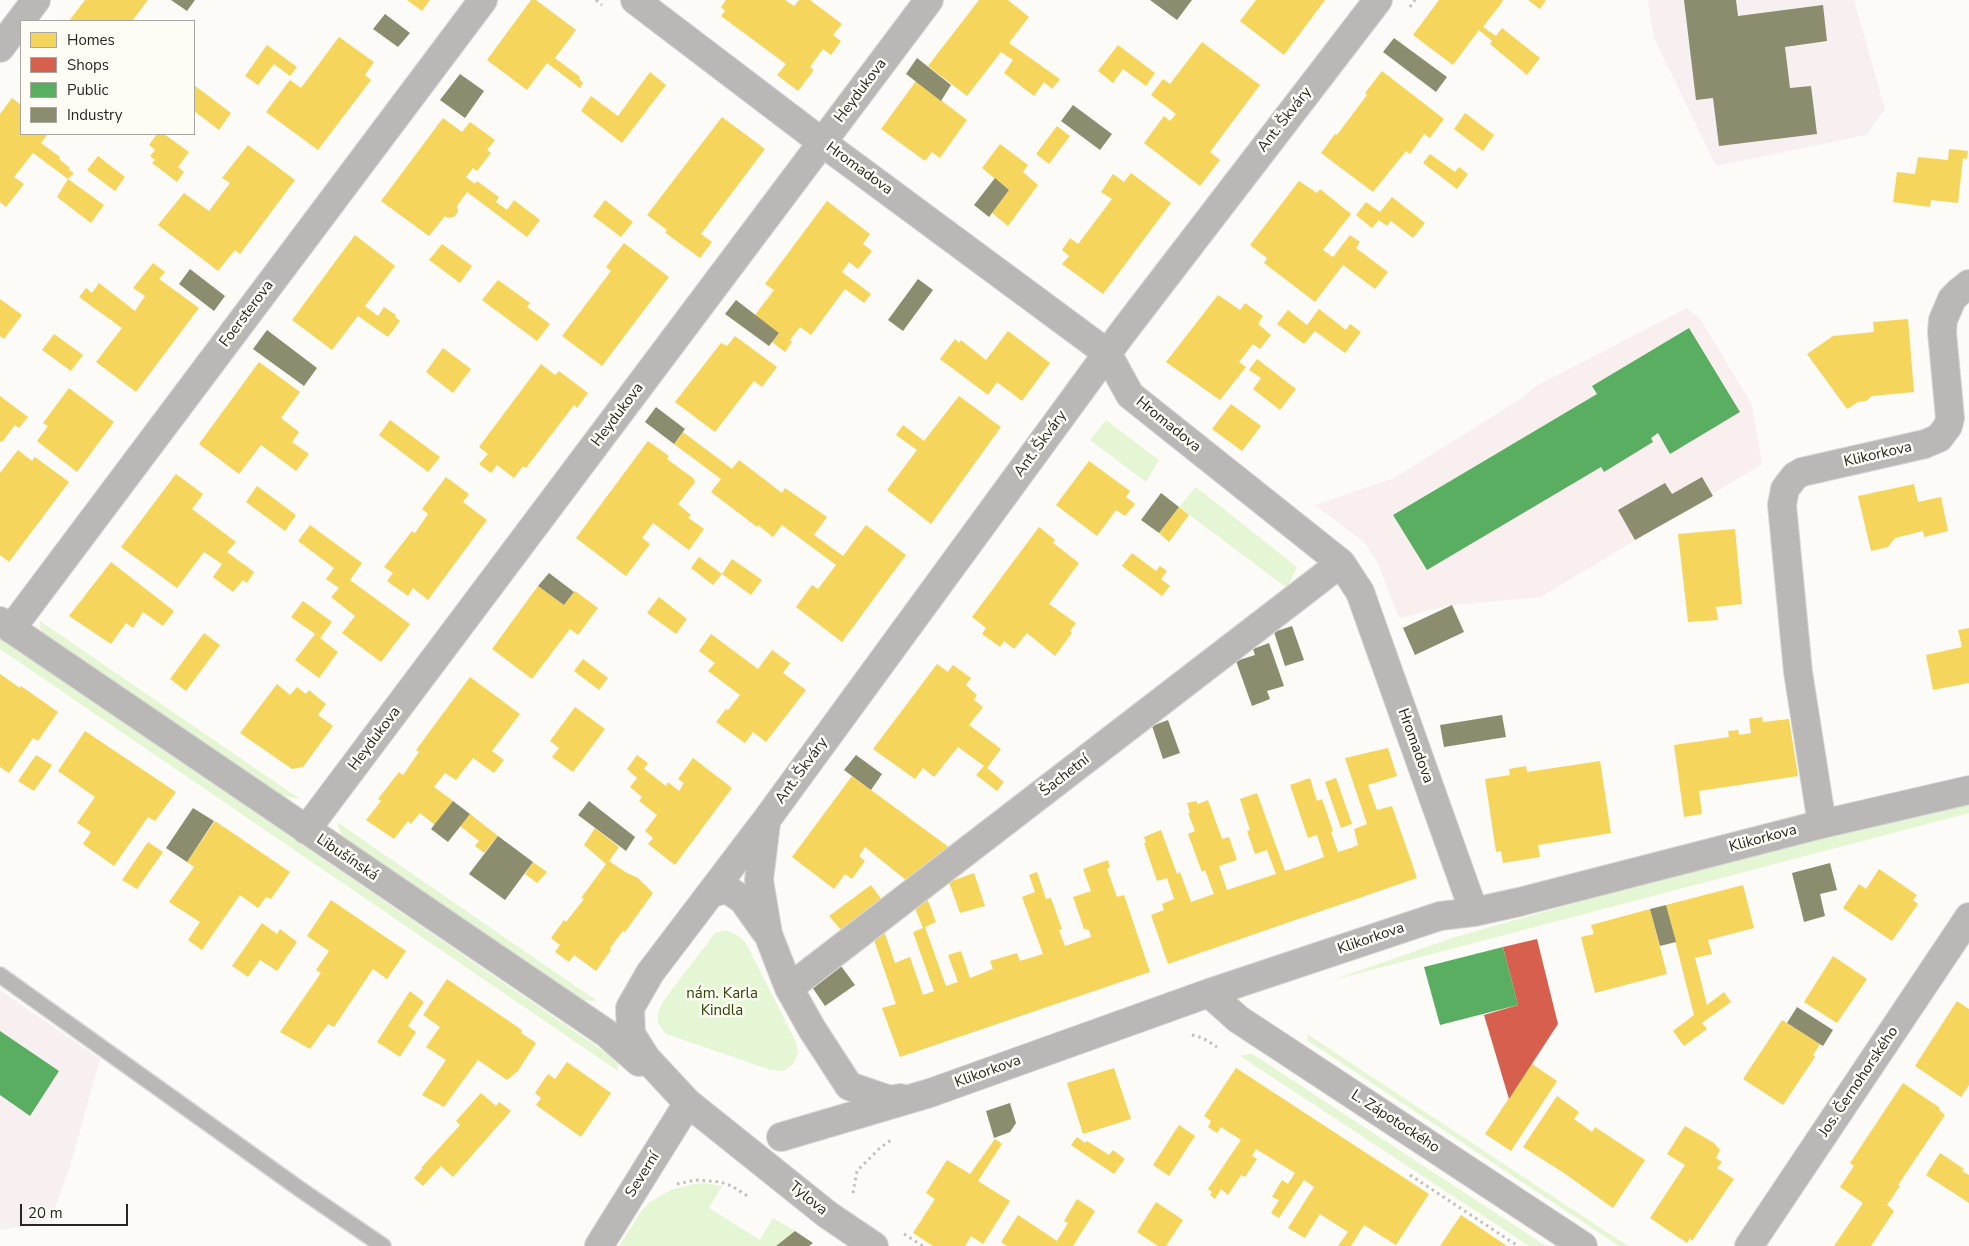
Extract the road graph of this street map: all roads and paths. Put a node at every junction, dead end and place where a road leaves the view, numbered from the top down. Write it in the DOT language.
graph roads {
  1 [pos="36,0"];
  2 [pos="483,0"];
  3 [pos="596,0"];
  4 [pos="635,0"];
  5 [pos="929,0"];
  6 [pos="1378,0"];
  7 [pos="604,6"];
  8 [pos="21,20"];
  9 [pos="20,21"];
  10 [pos="0,48"];
  11 [pos="823,143"];
  12 [pos="1969,284"];
  13 [pos="1107,353"];
  14 [pos="1341,564"];
  15 [pos="6,625"];
  16 [pos="1969,790"];
  17 [pos="767,819"];
  18 [pos="1822,824"];
  19 [pos="306,830"];
  20 [pos="712,892"];
  21 [pos="1474,912"];
  22 [pos="1969,917"];
  23 [pos="768,934"];
  24 [pos="0,974"];
  25 [pos="789,988"];
  26 [pos="1210,993"];
  27 [pos="630,1008"];
  28 [pos="579,1016"];
  29 [pos="1183,1038"];
  30 [pos="1219,1049"];
  31 [pos="849,1086"];
  32 [pos="930,1093"];
  33 [pos="688,1103"];
  34 [pos="781,1137"];
  35 [pos="895,1138"];
  36 [pos="745,1148"];
  37 [pos="1402,1169"];
  38 [pos="672,1186"];
  39 [pos="856,1198"];
  40 [pos="755,1201"];
  41 [pos="383,1246"];
  42 [pos="599,1246"];
  43 [pos="874,1246"];
  44 [pos="1518,1246"];
  45 [pos="1583,1246"];
  46 [pos="1749,1246"];
  1 -- 8 [label="street"];
  2 -- 15 [label="street, Foersterova"];
  3 -- 7 [label="path"];
  4 -- 11 [label="street, Hromadova"];
  5 -- 11 [label="street, Heydukova"];
  6 -- 13 [label="street, Ant. Škváry"];
  9 -- 10 [label="street"];
  11 -- 13 [label="street, Hromadova"];
  11 -- 19 [label="street, Heydukova"];
  12 -- 18 [label="street, Klikorkova"];
  13 -- 14 [label="street, Hromadova"];
  13 -- 17 [label="street, Ant. Škváry"];
  14 -- 21 [label="street, Hromadova"];
  14 -- 25 [label="street, Šachetní"];
  15 -- 19 [label="street, Libušínská"];
  16 -- 18 [label="street, Klikorkova"];
  17 -- 20 [label="street, Ant. Škváry"];
  17 -- 23 [label="street"];
  18 -- 21 [label="street, Klikorkova"];
  19 -- 28 [label="street, Libušínská"];
  20 -- 23 [label="street"];
  20 -- 27 [label="street"];
  21 -- 26 [label="street, Klikorkova"];
  22 -- 46 [label="street, Jos. Černohorského"];
  23 -- 25 [label="street"];
  24 -- 41 [label="lane"];
  25 -- 31 [label="street"];
  26 -- 32 [label="street, Klikorkova"];
  26 -- 45 [label="street, L. Zápotockého"];
  27 -- 28 [label="street"];
  27 -- 33 [label="street"];
  28 -- 33 [label="street, Libušínská"];
  29 -- 30 [label="path"];
  31 -- 32 [label="street"];
  31 -- 34 [label="street"];
  32 -- 34 [label="street"];
  33 -- 36 [label="street"];
  33 -- 42 [label="street, Severní"];
  34 -- 36 [label="street"];
  35 -- 39 [label="path"];
  36 -- 43 [label="street, Tylova"];
  37 -- 44 [label="path"];
  38 -- 40 [label="path"];
}
